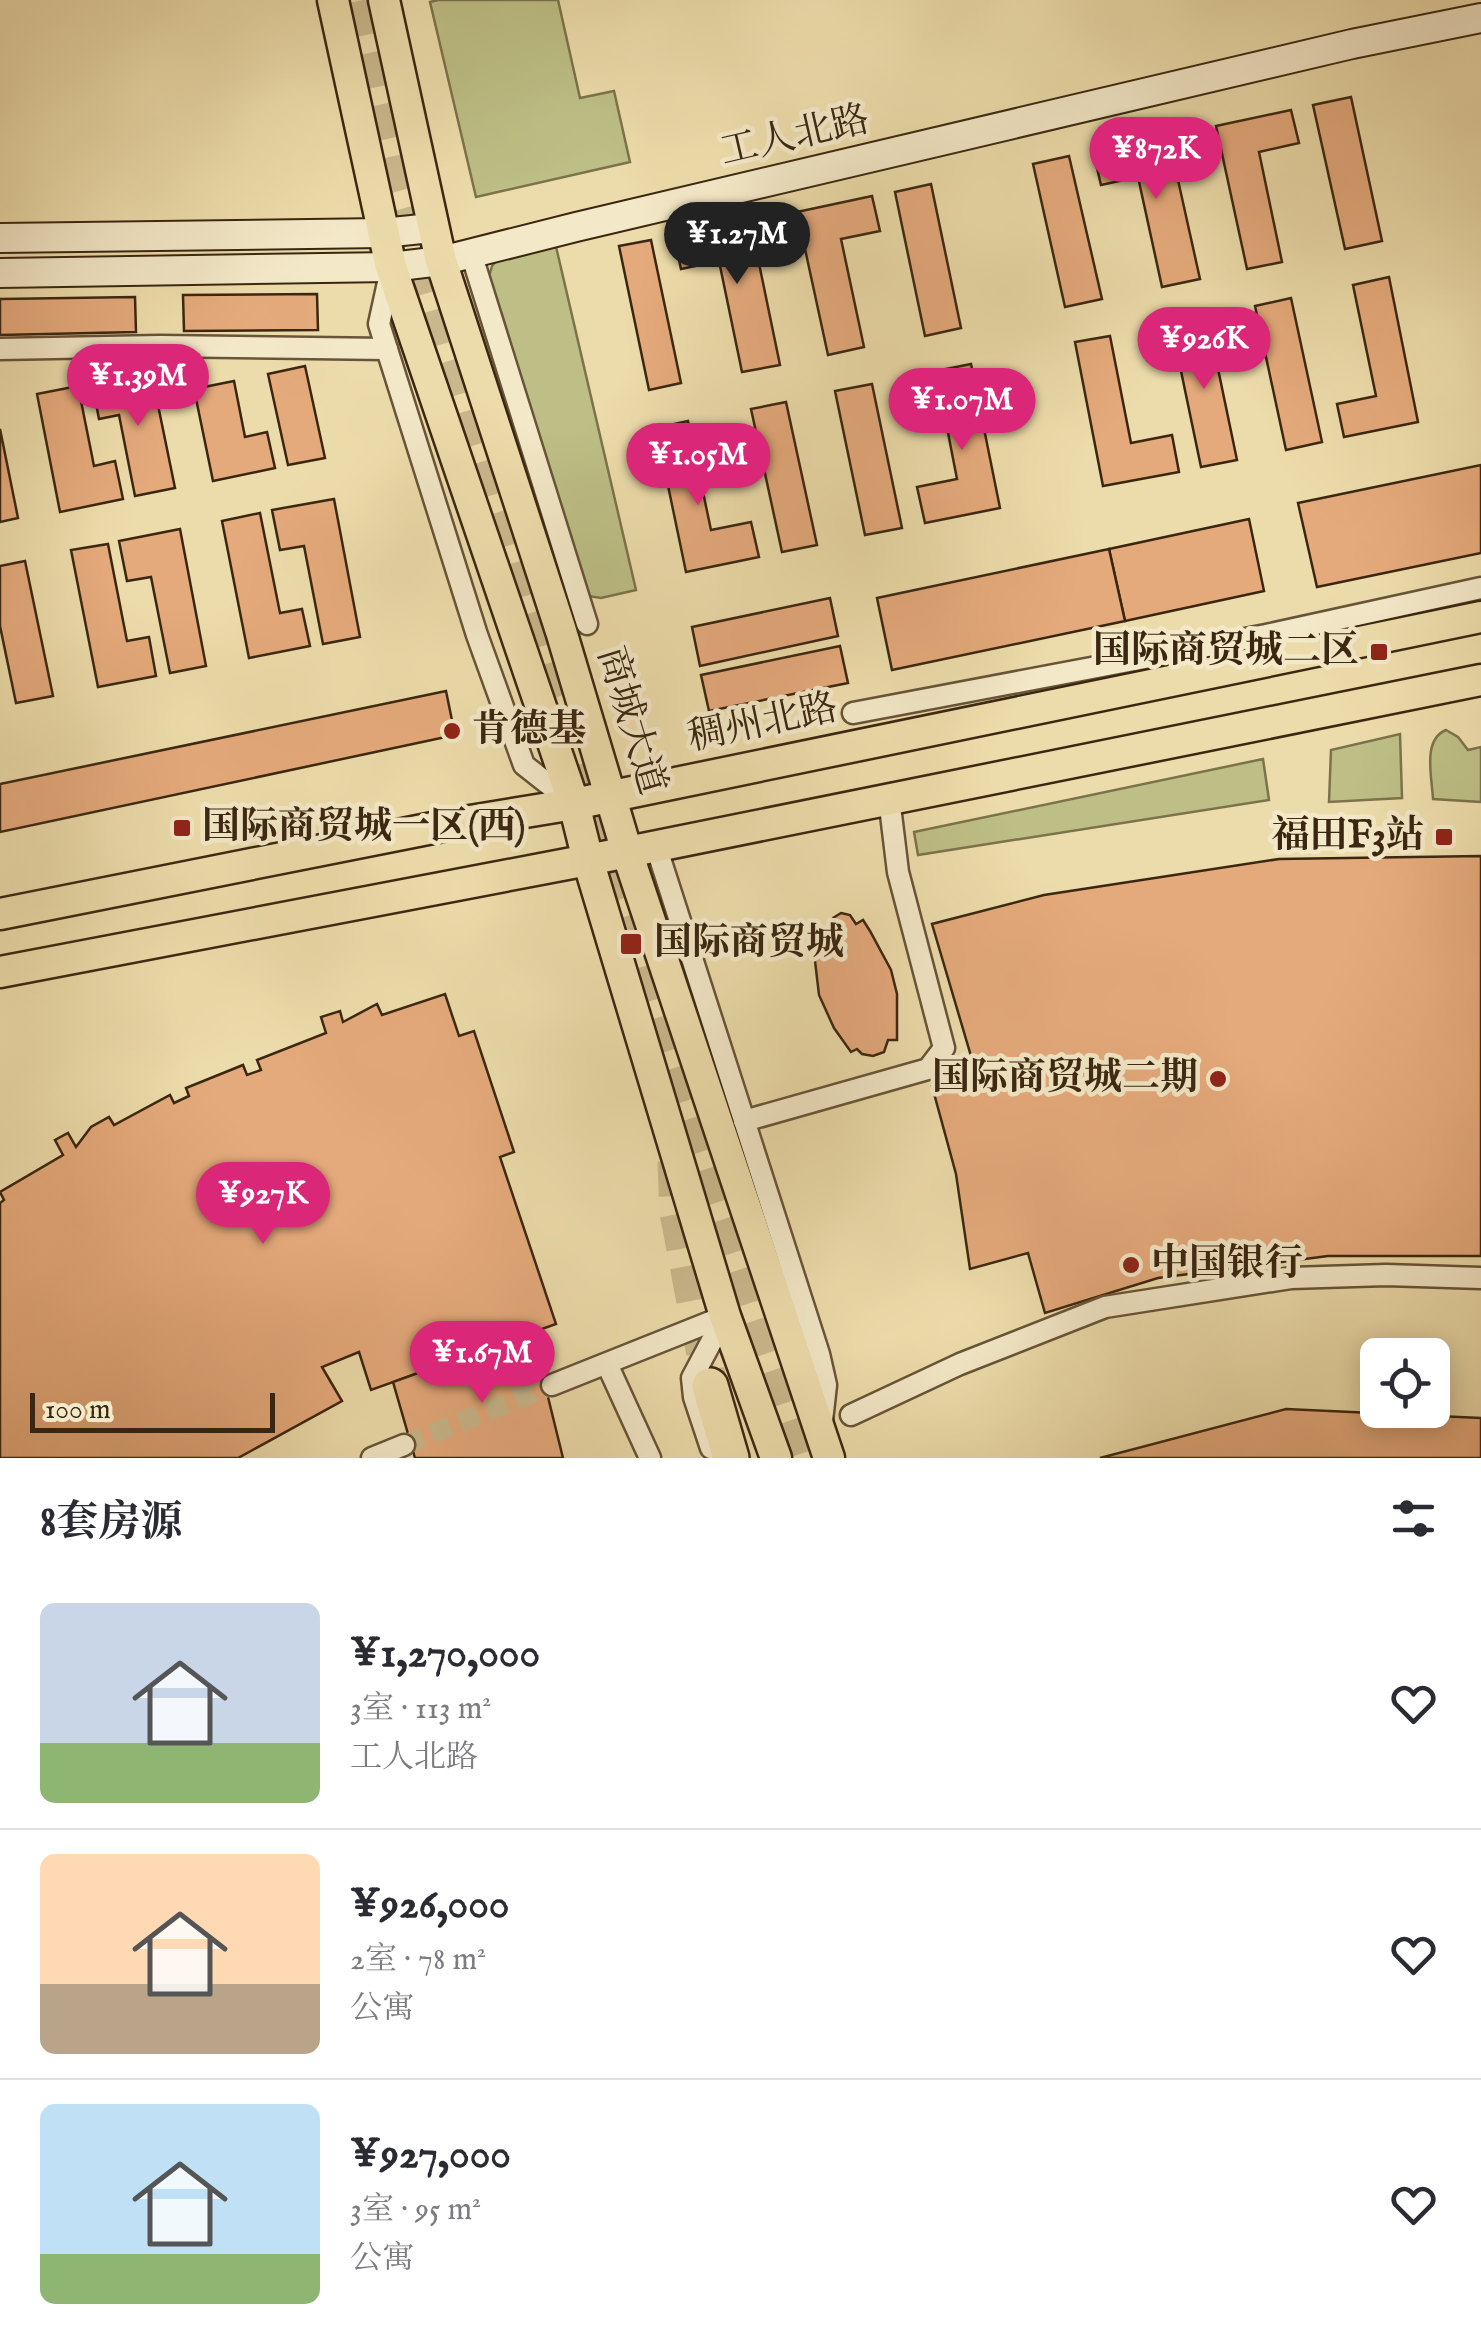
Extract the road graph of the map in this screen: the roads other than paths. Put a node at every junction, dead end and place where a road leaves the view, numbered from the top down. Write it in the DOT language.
graph roads {
  1 [pos="332,0"];
  2 [pos="384,0"];
  3 [pos="1481,18"];
  4 [pos="432,228"];
  5 [pos="382,232"];
  6 [pos="0,238"];
  7 [pos="471,254"];
  8 [pos="441,262"];
  9 [pos="391,267"];
  10 [pos="0,273"];
  11 [pos="0,349"];
  12 [pos="386,349"];
  13 [pos="1481,588"];
  14 [pos="1481,617"];
  15 [pos="587,624"];
  16 [pos="1481,680"];
  17 [pos="853,713"];
  18 [pos="612,796"];
  19 [pos="889,798"];
  20 [pos="574,804"];
  21 [pos="642,849"];
  22 [pos="588,860"];
  23 [pos="0,914"];
  24 [pos="0,972"];
  25 [pos="744,1121"];
  26 [pos="1481,1278"];
  27 [pos="725,1316"];
  28 [pos="607,1364"];
  29 [pos="552,1386"];
  30 [pos="710,1386"];
  31 [pos="851,1415"];
  32 [pos="404,1445"];
  33 [pos="825,1445"];
  34 [pos="372,1458"];
  35 [pos="650,1458"];
  36 [pos="714,1458"];
  37 [pos="731,1458"];
  38 [pos="776,1458"];
  1 -- 5 [label="main road, 商城大道"];
  2 -- 4 [label="main road, 商城大道"];
  3 -- 7 [label="street, 工人北路"];
  4 -- 5 [label="street"];
  4 -- 8 [label="main road, 商城大道"];
  5 -- 6 [label="street"];
  5 -- 9 [label="main road, 商城大道"];
  7 -- 8 [label="street, 工人北路"];
  7 -- 15 [label="street"];
  8 -- 9 [label="street, 工人北路"];
  8 -- 18 [label="main road, 商城大道"];
  9 -- 10 [label="street, 工人北路"];
  9 -- 12 [label="street"];
  9 -- 20 [label="main road, 商城大道"];
  11 -- 12 [label="street"];
  12 -- 20 [label="street"];
  13 -- 17 [label="street"];
  14 -- 18 [label="main road, 稠州北路"];
  16 -- 19 [label="main road"];
  18 -- 20 [label="main road, 稠州北路"];
  18 -- 21 [label="main road, 商城大道"];
  19 -- 21 [label="main road"];
  19 -- 25 [label="street"];
  20 -- 22 [label="main road, 商城大道"];
  20 -- 23 [label="main road, 稠州北路"];
  21 -- 22 [label="main road"];
  21 -- 25 [label="street"];
  21 -- 33 [label="main road, 商城大道"];
  22 -- 24 [label="main road"];
  22 -- 27 [label="main road, 商城大道"];
  25 -- 33 [label="street"];
  26 -- 31 [label="street"];
  27 -- 28 [label="street"];
  27 -- 36 [label="street"];
  27 -- 38 [label="main road, 商城大道"];
  28 -- 29 [label="street"];
  28 -- 35 [label="street"];
  30 -- 37 [label="highway"];
  32 -- 34 [label="street"];
}
